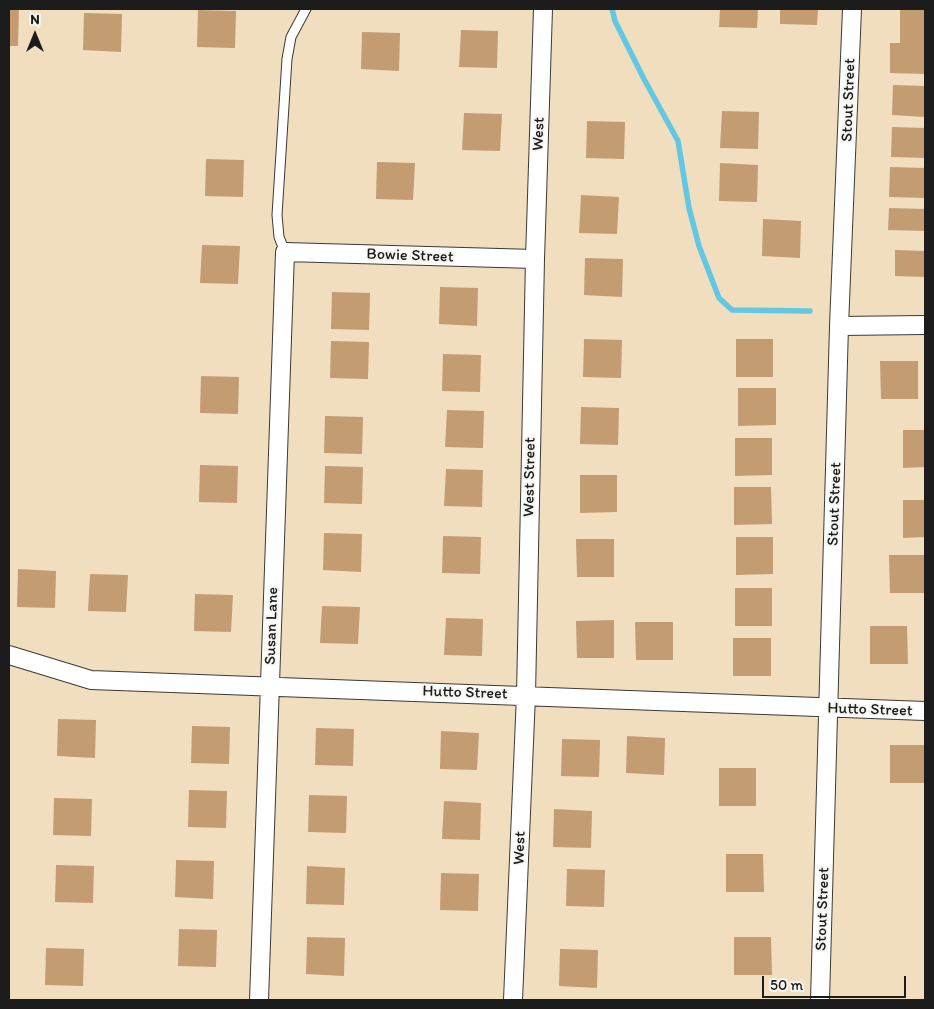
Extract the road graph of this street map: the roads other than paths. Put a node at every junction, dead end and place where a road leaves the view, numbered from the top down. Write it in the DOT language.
graph roads {
  1 [pos="306,9"];
  2 [pos="544,9"];
  3 [pos="852,9"];
  4 [pos="285,252"];
  5 [pos="535,259"];
  6 [pos="925,325"];
  7 [pos="840,326"];
  8 [pos="9,655"];
  9 [pos="270,687"];
  10 [pos="526,695"];
  11 [pos="829,708"];
  12 [pos="925,711"];
  13 [pos="259,1000"];
  14 [pos="513,1000"];
  15 [pos="820,1000"];
  1 -- 4 [label="lane"];
  2 -- 5 [label="street, West"];
  3 -- 7 [label="street, Stout Street"];
  4 -- 5 [label="street, Bowie Street"];
  4 -- 9 [label="street, Susan Lane"];
  5 -- 10 [label="street, West Street"];
  6 -- 7 [label="street"];
  7 -- 11 [label="street, Stout Street"];
  8 -- 9 [label="street, Hutto Street"];
  9 -- 10 [label="street, Hutto Street"];
  9 -- 13 [label="street, Susan Lane"];
  10 -- 11 [label="street, Hutto Street"];
  10 -- 14 [label="street, West"];
  11 -- 12 [label="street, Hutto Street"];
  11 -- 15 [label="street, Stout Street"];
}
